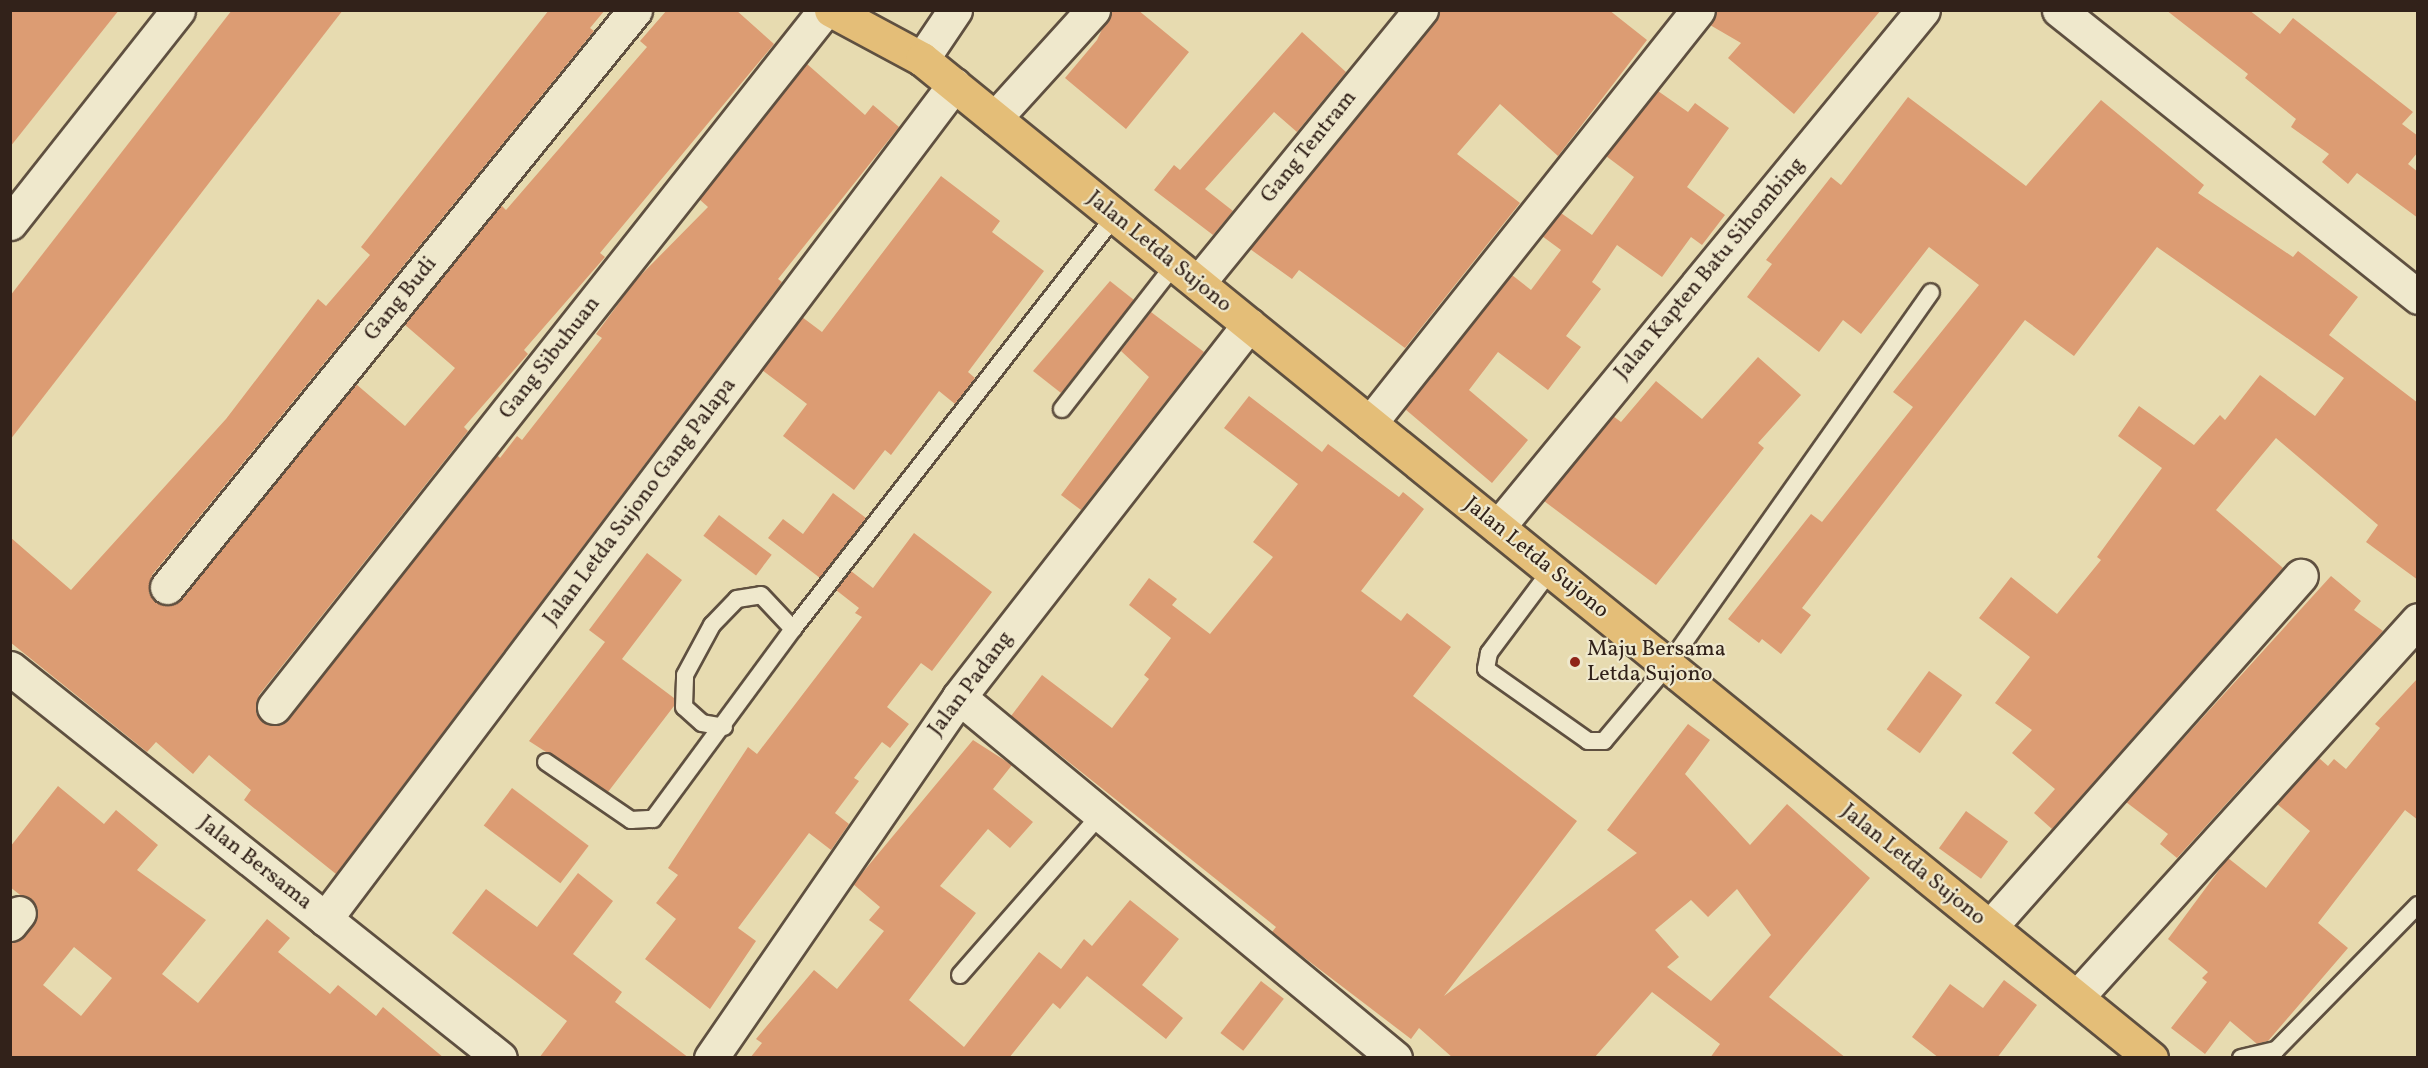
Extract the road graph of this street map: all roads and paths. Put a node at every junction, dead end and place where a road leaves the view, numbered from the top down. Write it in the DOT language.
graph roads {
  1 [pos="178,10"];
  2 [pos="635,10"];
  3 [pos="825,10"];
  4 [pos="831,10"];
  5 [pos="882,10"];
  6 [pos="955,10"];
  7 [pos="1093,10"];
  8 [pos="1421,10"];
  9 [pos="1698,10"];
  10 [pos="1923,10"];
  11 [pos="2058,10"];
  12 [pos="922,59"];
  13 [pos="954,85"];
  14 [pos="994,118"];
  15 [pos="1115,216"];
  16 [pos="10,224"];
  17 [pos="1187,274"];
  18 [pos="1931,292"];
  19 [pos="2418,297"];
  20 [pos="1250,325"];
  21 [pos="1062,409"];
  22 [pos="1370,423"];
  23 [pos="1498,527"];
  24 [pos="1551,570"];
  25 [pos="2301,576"];
  26 [pos="166,586"];
  27 [pos="2418,620"];
  28 [pos="793,629"];
  29 [pos="1668,665"];
  30 [pos="10,668"];
  31 [pos="959,696"];
  32 [pos="274,707"];
  33 [pos="724,727"];
  34 [pos="546,762"];
  35 [pos="1101,814"];
  36 [pos="2418,905"];
  37 [pos="325,919"];
  38 [pos="1990,927"];
  39 [pos="960,975"];
  40 [pos="2077,998"];
  41 [pos="500,1058"];
  42 [pos="711,1058"];
  43 [pos="1395,1058"];
  44 [pos="2151,1058"];
  45 [pos="2241,1058"];
  1 -- 16 [label="street"];
  2 -- 26 [label="street, Gang Budi"];
  3 -- 32 [label="street, Gang Sibuhuan"];
  4 -- 12 [label="highway, Jalan Letda Sujono"];
  5 -- 12 [label="highway, Jalan Letda Sujono"];
  6 -- 12 [label="street"];
  7 -- 14 [label="street"];
  8 -- 17 [label="street, Gang Tentram"];
  9 -- 22 [label="street"];
  10 -- 23 [label="street, Jalan Kapten Batu Sihombing"];
  11 -- 19 [label="street"];
  12 -- 13 [label="highway, Jalan Letda Sujono"];
  13 -- 14 [label="highway, Jalan Letda Sujono"];
  13 -- 37 [label="street, Jalan Letda Sujono Gang Palapa"];
  14 -- 15 [label="highway, Jalan Letda Sujono"];
  15 -- 17 [label="highway, Jalan Letda Sujono"];
  15 -- 28 [label="lane"];
  17 -- 20 [label="highway, Jalan Letda Sujono"];
  17 -- 21 [label="lane"];
  18 -- 29 [label="lane"];
  20 -- 22 [label="highway, Jalan Letda Sujono"];
  20 -- 31 [label="street, Jalan Padang"];
  22 -- 23 [label="highway, Jalan Letda Sujono"];
  23 -- 24 [label="highway, Jalan Letda Sujono"];
  24 -- 29 [label="highway, Jalan Letda Sujono"];
  24 -- 29 [label="lane"];
  25 -- 38 [label="street"];
  27 -- 40 [label="street"];
  28 -- 33 [label="lane"];
  28 -- 33 [label="lane"];
  29 -- 38 [label="highway, Jalan Letda Sujono"];
  30 -- 37 [label="street, Jalan Bersama"];
  31 -- 35 [label="street"];
  31 -- 42 [label="street, Jalan Padang"];
  33 -- 34 [label="lane"];
  35 -- 39 [label="lane"];
  35 -- 43 [label="street"];
  36 -- 45 [label="lane"];
  37 -- 41 [label="street, Jalan Bersama"];
  38 -- 40 [label="highway, Jalan Letda Sujono"];
  40 -- 44 [label="highway, Jalan Letda Sujono"];
}
